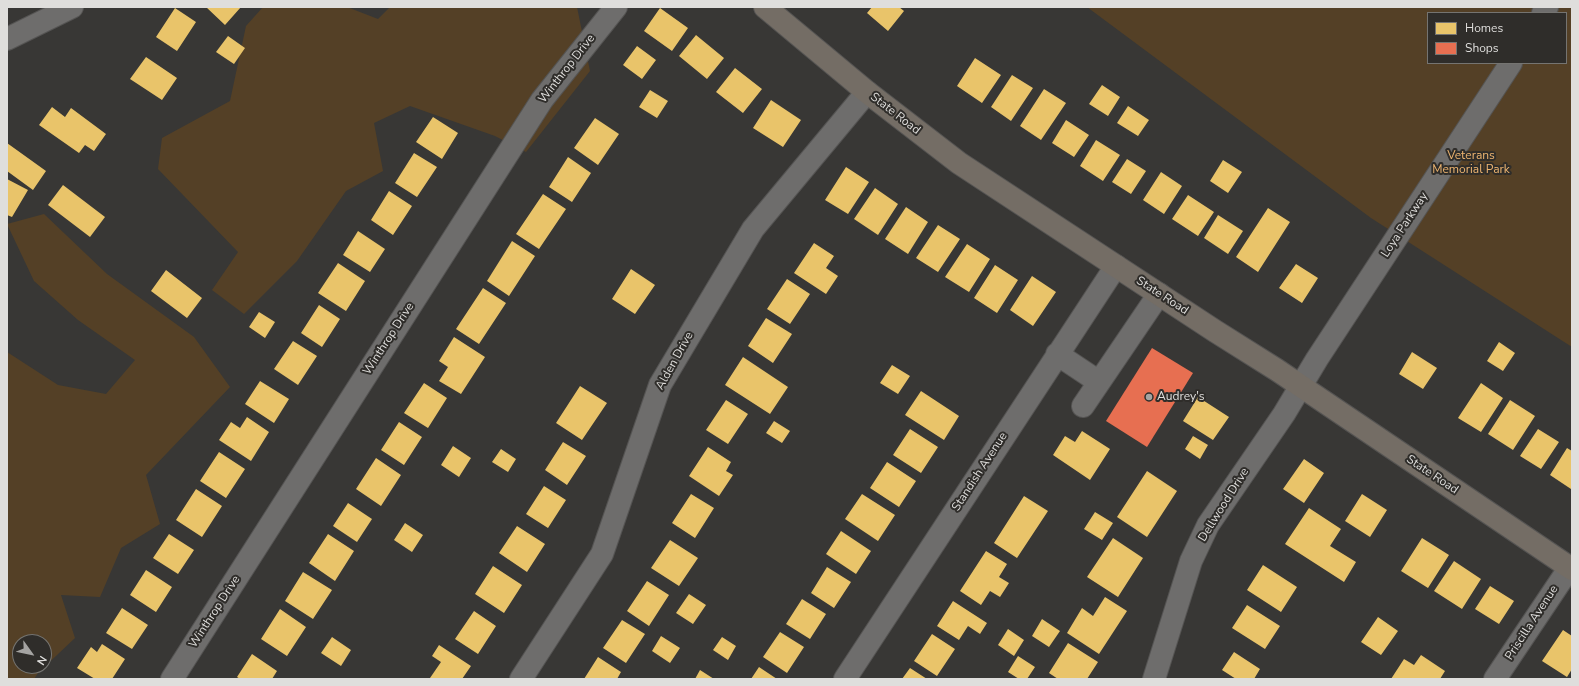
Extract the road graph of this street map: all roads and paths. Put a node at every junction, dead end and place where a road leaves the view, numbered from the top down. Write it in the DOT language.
graph roads {
  1 [pos="72,7"];
  2 [pos="616,7"];
  3 [pos="765,7"];
  4 [pos="7,39"];
  5 [pos="1510,64"];
  6 [pos="867,92"];
  7 [pos="1116,266"];
  8 [pos="1159,294"];
  9 [pos="1058,354"];
  10 [pos="1099,382"];
  11 [pos="1301,387"];
  12 [pos="1083,406"];
  13 [pos="1571,568"];
  14 [pos="172,679"];
  15 [pos="521,679"];
  16 [pos="845,679"];
  17 [pos="1154,679"];
  18 [pos="1495,679"];
  1 -- 4 [label="street"];
  2 -- 14 [label="street, Winthrop Drive"];
  3 -- 6 [label="main road, State Road"];
  5 -- 11 [label="street, Loya Parkway"];
  6 -- 7 [label="main road, State Road"];
  6 -- 15 [label="street, Alden Drive"];
  7 -- 8 [label="main road, State Road"];
  7 -- 9 [label="street, Standish Avenue"];
  8 -- 10 [label="street"];
  8 -- 11 [label="main road, State Road"];
  9 -- 10 [label="street"];
  9 -- 16 [label="street, Standish Avenue"];
  10 -- 12 [label="street"];
  11 -- 13 [label="main road, State Road"];
  11 -- 17 [label="street, Dellwood Drive"];
  13 -- 18 [label="street, Priscilla Avenue"];
}
